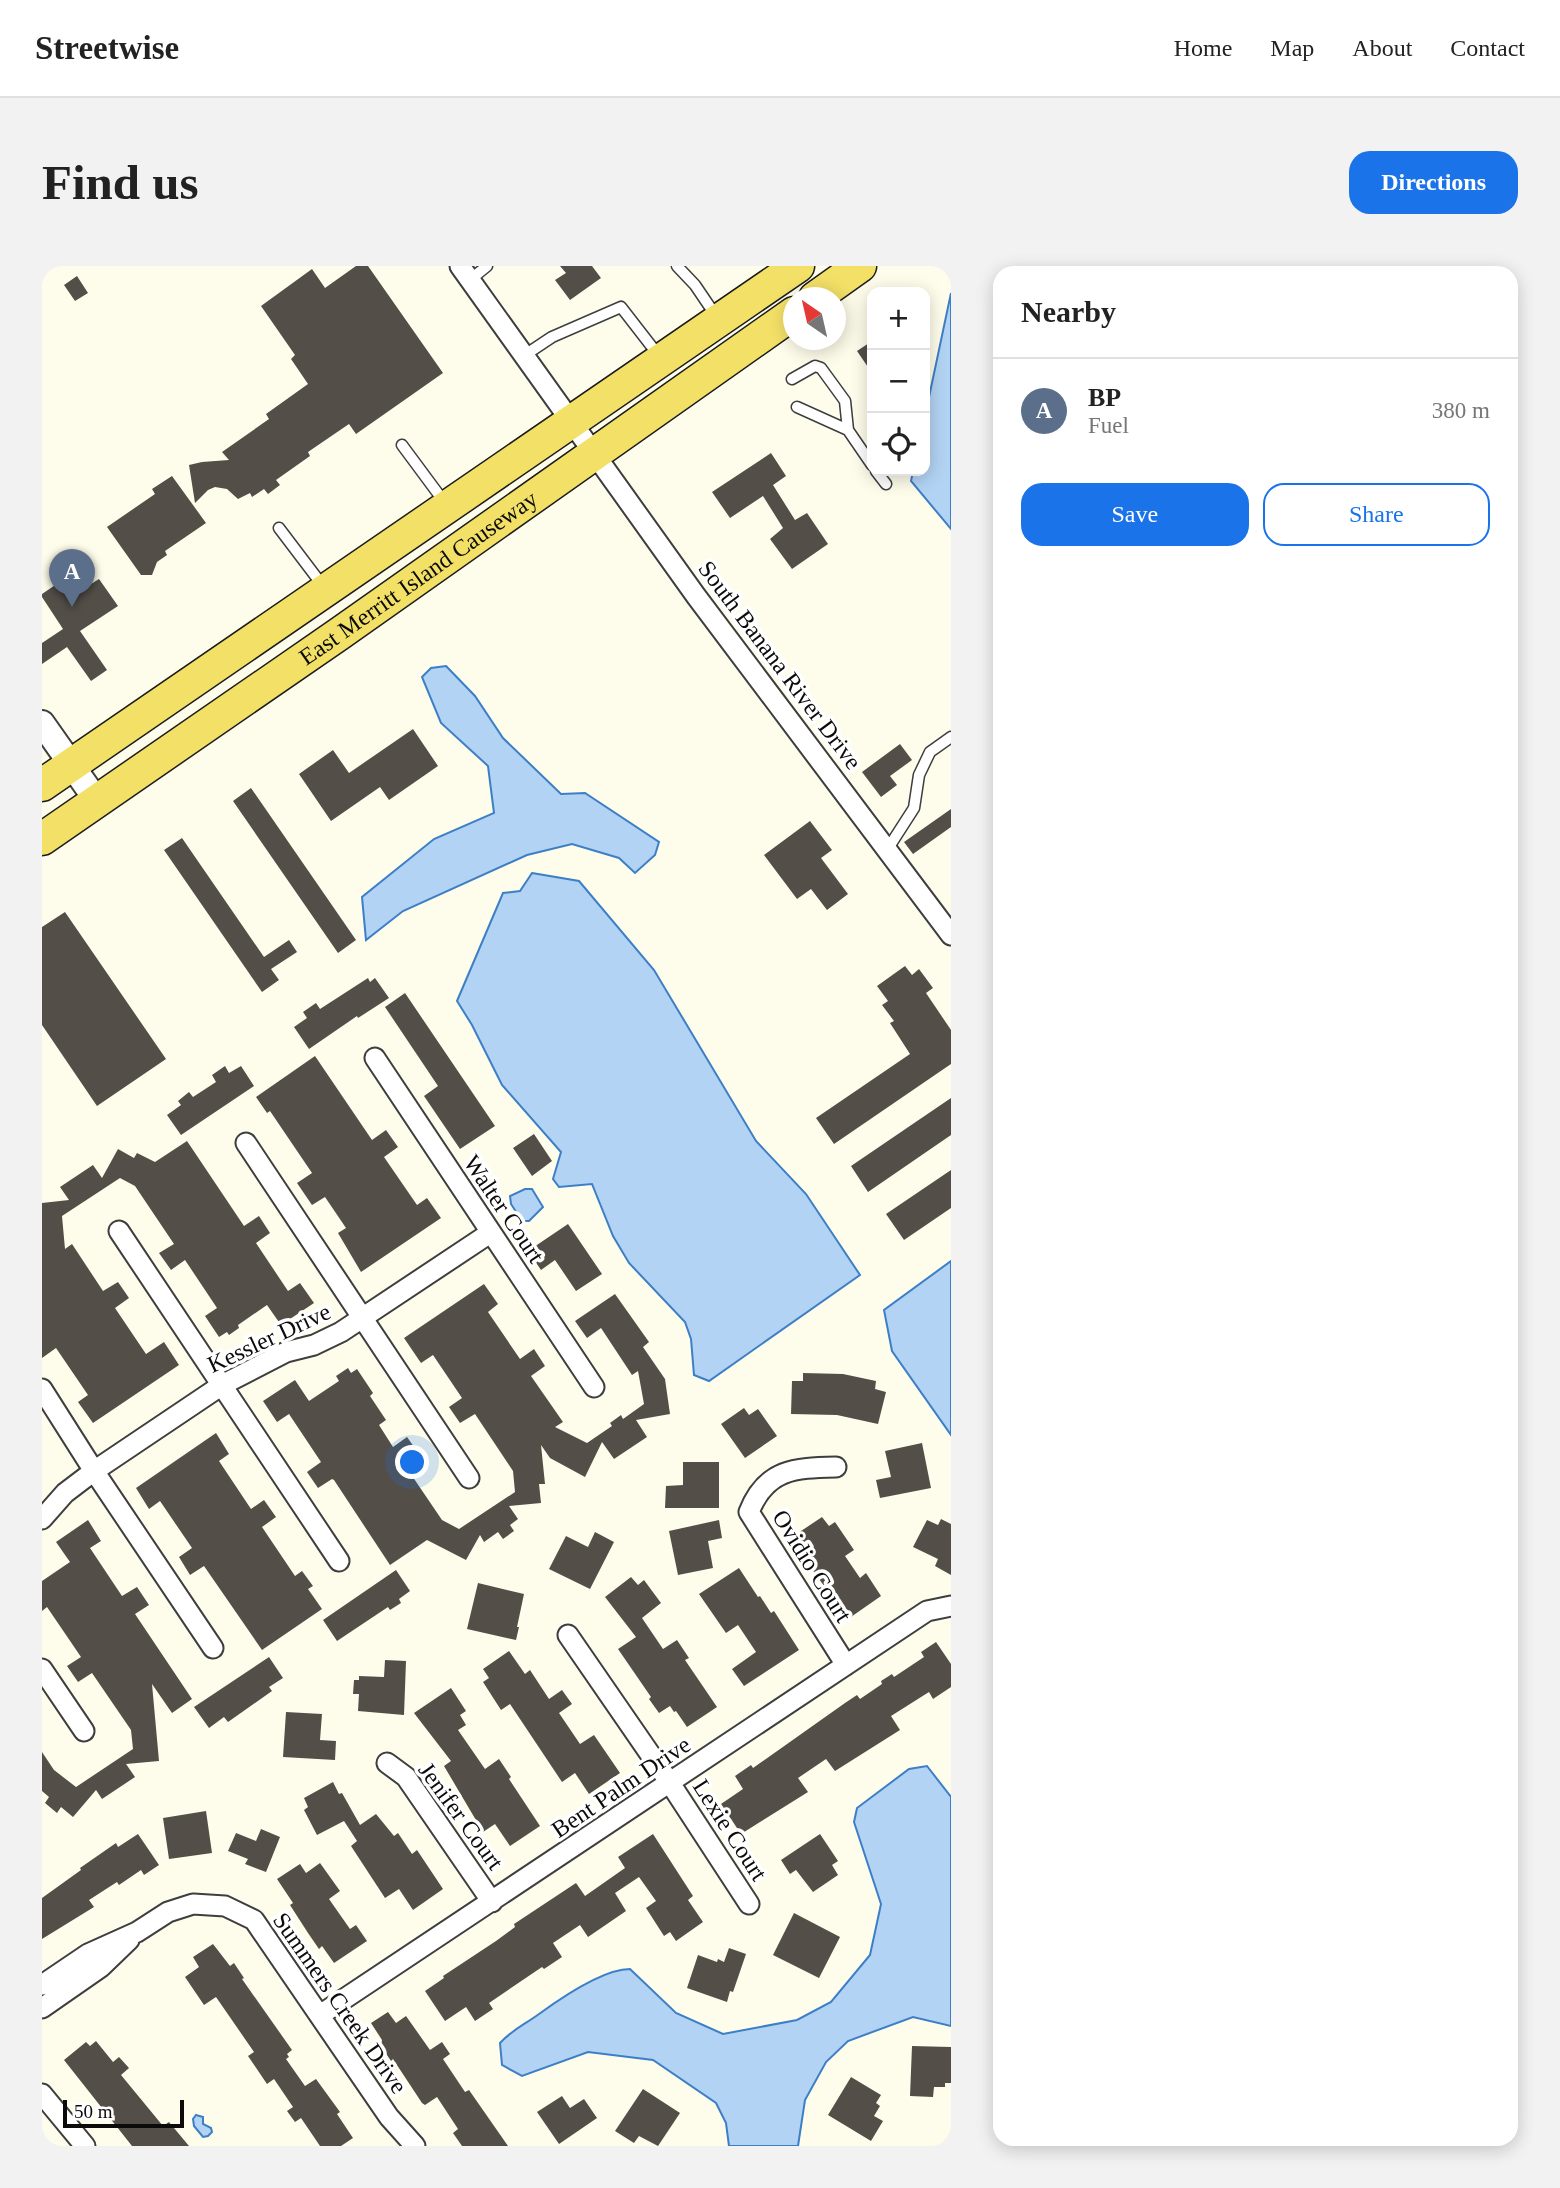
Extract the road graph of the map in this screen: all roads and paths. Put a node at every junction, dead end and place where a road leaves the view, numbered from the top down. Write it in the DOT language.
graph roads {
  1 [pos="487,266"];
  2 [pos="677,266"];
  3 [pos="798,266"];
  4 [pos="860,266"];
  5 [pos="466,273"];
  6 [pos="830,287"];
  7 [pos="718,319"];
  8 [pos="783,320"];
  9 [pos="525,355"];
  10 [pos="661,360"];
  11 [pos="792,379"];
  12 [pos="797,407"];
  13 [pos="573,422"];
  14 [pos="848,430"];
  15 [pos="402,445"];
  16 [pos="594,452"];
  17 [pos="867,458"];
  18 [pos="880,476"];
  19 [pos="886,484"];
  20 [pos="447,506"];
  21 [pos="279,528"];
  22 [pos="326,590"];
  23 [pos="42,723"];
  24 [pos="951,737"];
  25 [pos="71,764"];
  26 [pos="42,785"];
  27 [pos="97,801"];
  28 [pos="42,839"];
  29 [pos="887,850"];
  30 [pos="951,935"];
  31 [pos="375,1058"];
  32 [pos="246,1143"];
  33 [pos="119,1231"];
  34 [pos="490,1233"];
  35 [pos="363,1319"];
  36 [pos="222,1385"];
  37 [pos="594,1387"];
  38 [pos="42,1389"];
  39 [pos="836,1467"];
  40 [pos="94,1471"];
  41 [pos="469,1478"];
  42 [pos="42,1519"];
  43 [pos="338,1560"];
  44 [pos="951,1606"];
  45 [pos="568,1635"];
  46 [pos="213,1648"];
  47 [pos="846,1665"];
  48 [pos="42,1669"];
  49 [pos="84,1731"];
  50 [pos="387,1763"];
  51 [pos="670,1783"];
  52 [pos="492,1902"];
  53 [pos="749,1904"];
  54 [pos="137,1932"];
  55 [pos="42,1984"];
  56 [pos="42,2008"];
  57 [pos="320,2015"];
  58 [pos="42,2094"];
  59 [pos="85,2146"];
  60 [pos="415,2146"];
  1 -- 5 [label="lane"];
  2 -- 7 [label="lane"];
  3 -- 7 [label="main road, East Merritt Island Causeway"];
  4 -- 6 [label="main road"];
  5 -- 9 [label="street, South Banana River Drive"];
  7 -- 10 [label="main road, East Merritt Island Causeway"];
  8 -- 16 [label="main road, East Merritt Island Causeway"];
  9 -- 10 [label="lane"];
  9 -- 13 [label="street, South Banana River Drive"];
  10 -- 13 [label="main road, East Merritt Island Causeway"];
  11 -- 14 [label="lane"];
  12 -- 14 [label="lane"];
  13 -- 16 [label="street, South Banana River Drive"];
  13 -- 20 [label="main road, East Merritt Island Causeway"];
  14 -- 17 [label="lane"];
  15 -- 20 [label="lane"];
  16 -- 27 [label="main road, East Merritt Island Causeway"];
  16 -- 29 [label="street, South Banana River Drive"];
  18 -- 19 [label="lane"];
  20 -- 22 [label="main road, East Merritt Island Causeway"];
  21 -- 22 [label="lane"];
  22 -- 25 [label="main road, East Merritt Island Causeway"];
  23 -- 25 [label="street"];
  24 -- 29 [label="lane"];
  25 -- 26 [label="main road, East Merritt Island Causeway"];
  25 -- 27 [label="street"];
  27 -- 28 [label="main road, East Merritt Island Causeway"];
  29 -- 30 [label="street, South Banana River Drive"];
  31 -- 34 [label="street, Walter Court"];
  32 -- 35 [label="street"];
  33 -- 36 [label="street"];
  34 -- 35 [label="street, Kessler Drive"];
  34 -- 37 [label="street, Walter Court"];
  35 -- 36 [label="street, Kessler Drive"];
  35 -- 41 [label="street"];
  36 -- 40 [label="street, Kessler Drive"];
  36 -- 43 [label="street"];
  38 -- 40 [label="street"];
  39 -- 47 [label="street, Ovidio Court"];
  40 -- 42 [label="street, Kessler Drive"];
  40 -- 46 [label="street"];
  44 -- 47 [label="street, Bent Palm Drive"];
  45 -- 51 [label="street, Lexie Court"];
  47 -- 51 [label="street, Bent Palm Drive"];
  48 -- 49 [label="street"];
  50 -- 52 [label="street, Jenifer Court"];
  51 -- 52 [label="street, Bent Palm Drive"];
  51 -- 53 [label="street, Lexie Court"];
  52 -- 57 [label="street, Bent Palm Drive"];
  54 -- 55 [label="street, Summers Creek Drive"];
  54 -- 56 [label="street, Summers Creek Drive"];
  54 -- 57 [label="street, Summers Creek Drive"];
  57 -- 60 [label="street, Summers Creek Drive"];
  58 -- 59 [label="street"];
}
